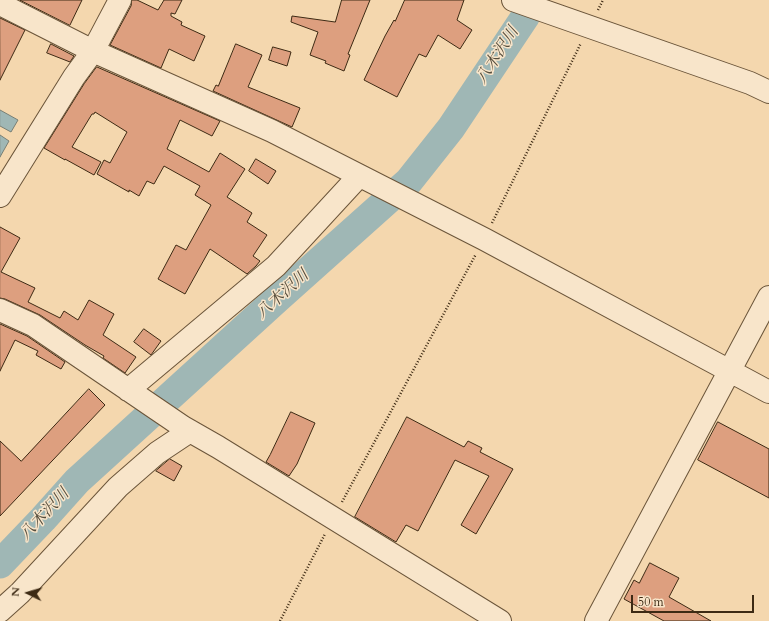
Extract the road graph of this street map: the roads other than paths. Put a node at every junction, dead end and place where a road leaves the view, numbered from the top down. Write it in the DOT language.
graph roads {
  1 [pos="120,0"];
  2 [pos="513,0"];
  3 [pos="0,4"];
  4 [pos="93,51"];
  5 [pos="769,92"];
  6 [pos="363,178"];
  7 [pos="0,196"];
  8 [pos="769,297"];
  9 [pos="0,310"];
  10 [pos="729,371"];
  11 [pos="128,390"];
  12 [pos="769,392"];
  13 [pos="186,429"];
  14 [pos="0,611"];
  15 [pos="500,621"];
  16 [pos="596,621"];
  1 -- 4 [label="street"];
  2 -- 5 [label="street"];
  3 -- 4 [label="street"];
  4 -- 6 [label="street"];
  4 -- 7 [label="street"];
  6 -- 10 [label="street"];
  6 -- 11 [label="street"];
  8 -- 10 [label="street"];
  9 -- 11 [label="street"];
  10 -- 12 [label="street"];
  10 -- 16 [label="street"];
  11 -- 13 [label="street"];
  13 -- 14 [label="street"];
  13 -- 15 [label="street"];
}
